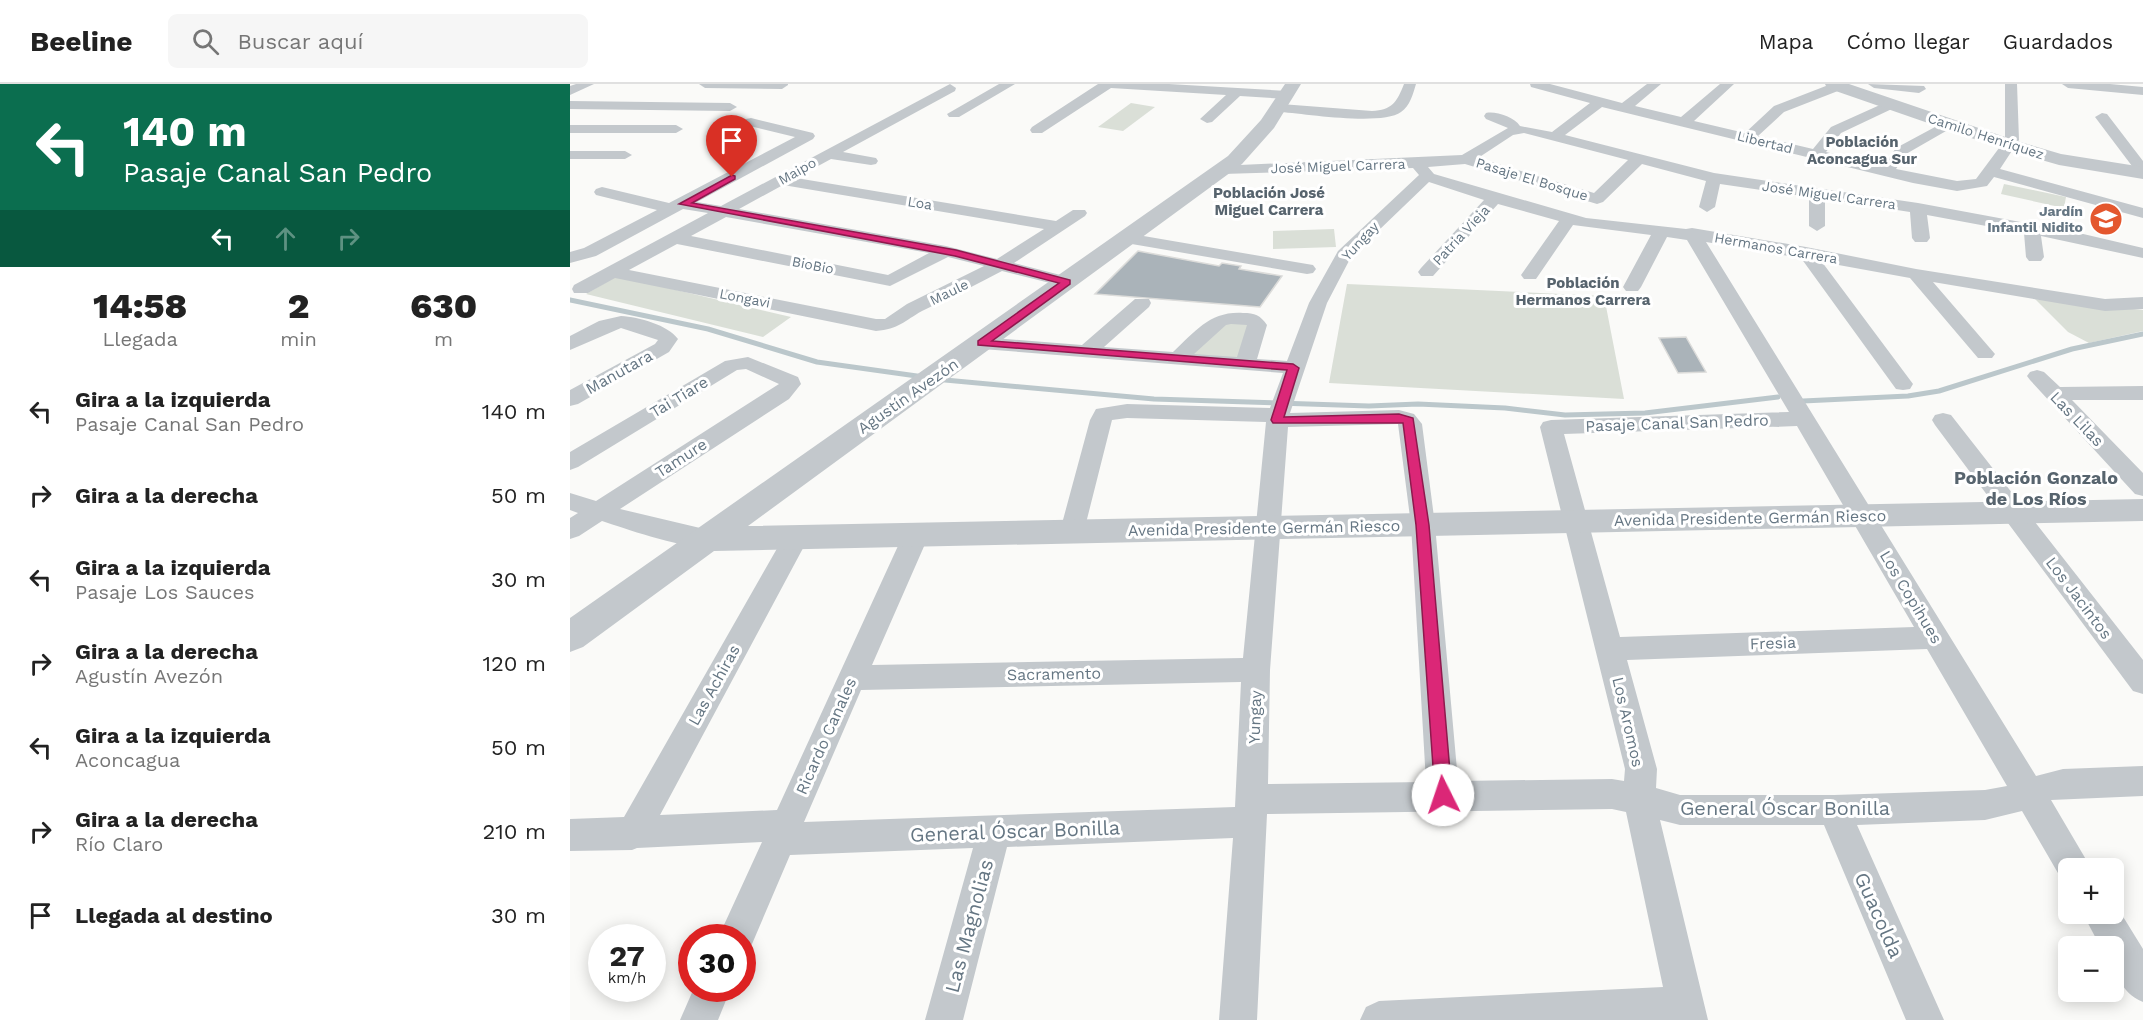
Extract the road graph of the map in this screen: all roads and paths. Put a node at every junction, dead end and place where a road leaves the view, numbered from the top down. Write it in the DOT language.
graph roads {
  1 [pos="588,84"];
  2 [pos="705,84"];
  3 [pos="1009,84"];
  4 [pos="1104,84"];
  5 [pos="1109,84"];
  6 [pos="1410,84"];
  7 [pos="1536,84"];
  8 [pos="1583,84"];
  9 [pos="1655,84"];
  10 [pos="1728,84"];
  11 [pos="1874,84"];
  12 [pos="2011,84"];
  13 [pos="2068,84"];
  14 [pos="1835,85"];
  15 [pos="782,86"];
  16 [pos="1919,87"];
  17 [pos="950,88"];
  18 [pos="570,91"];
  19 [pos="2143,91"];
  20 [pos="1237,92"];
  21 [pos="1568,94"];
  22 [pos="1287,96"];
  23 [pos="1600,102"];
  24 [pos="1891,104"];
  25 [pos="570,105"];
  26 [pos="730,107"];
  27 [pos="1624,108"];
  28 [pos="954,114"];
  29 [pos="1922,115"];
  30 [pos="1491,116"];
  31 [pos="2102,117"];
  32 [pos="1208,119"];
  33 [pos="751,122"];
  34 [pos="1684,122"];
  35 [pos="1948,124"];
  36 [pos="570,129"];
  37 [pos="676,129"];
  38 [pos="1037,130"];
  39 [pos="1516,130"];
  40 [pos="1555,136"];
  41 [pos="1749,137"];
  42 [pos="2010,145"];
  43 [pos="828,154"];
  44 [pos="1817,154"];
  45 [pos="570,155"];
  46 [pos="625,155"];
  47 [pos="1466,159"];
  48 [pos="1638,159"];
  49 [pos="872,161"];
  50 [pos="1223,169"];
  51 [pos="1424,170"];
  52 [pos="1991,171"];
  53 [pos="1887,172"];
  54 [pos="2143,172"];
  55 [pos="1714,178"];
  56 [pos="1913,178"];
  57 [pos="781,180"];
  58 [pos="602,192"];
  59 [pos="1817,194"];
  60 [pos="1495,198"];
  61 [pos="678,206"];
  62 [pos="1707,207"];
  63 [pos="1912,207"];
  64 [pos="723,212"];
  65 [pos="1079,213"];
  66 [pos="2143,213"];
  67 [pos="1568,220"];
  68 [pos="1058,226"];
  69 [pos="1817,226"];
  70 [pos="2032,229"];
  71 [pos="1662,230"];
  72 [pos="1692,233"];
  73 [pos="1126,237"];
  74 [pos="674,238"];
  75 [pos="1921,238"];
  76 [pos="946,251"];
  77 [pos="1806,252"];
  78 [pos="2143,253"];
  79 [pos="2035,257"];
  80 [pos="570,258"];
  81 [pos="1001,264"];
  82 [pos="1307,269"];
  83 [pos="613,272"];
  84 [pos="1427,272"];
  85 [pos="1916,274"];
  86 [pos="1530,275"];
  87 [pos="1066,282"];
  88 [pos="1632,287"];
  89 [pos="581,289"];
  90 [pos="1142,303"];
  91 [pos="2143,303"];
  92 [pos="876,325"];
  93 [pos="982,343"];
  94 [pos="570,344"];
  95 [pos="1086,352"];
  96 [pos="1985,354"];
  97 [pos="1177,359"];
  98 [pos="1245,365"];
  99 [pos="1293,368"];
  100 [pos="2037,376"];
  101 [pos="791,384"];
  102 [pos="1903,384"];
  103 [pos="2143,393"];
  104 [pos="2053,394"];
  105 [pos="570,399"];
  106 [pos="1277,418"];
  107 [pos="1804,419"];
  108 [pos="1943,420"];
  109 [pos="1551,426"];
  110 [pos="570,462"];
  111 [pos="2143,488"];
  112 [pos="570,501"];
  113 [pos="2143,510"];
  114 [pos="599,512"];
  115 [pos="2014,513"];
  116 [pos="1862,516"];
  117 [pos="1577,522"];
  118 [pos="1423,525"];
  119 [pos="1268,528"];
  120 [pos="570,530"];
  121 [pos="1072,531"];
  122 [pos="916,534"];
  123 [pos="796,537"];
  124 [pos="708,538"];
  125 [pos="570,637"];
  126 [pos="1935,637"];
  127 [pos="1611,649"];
  128 [pos="1256,670"];
  129 [pos="851,678"];
  130 [pos="2143,682"];
  131 [pos="2143,781"];
  132 [pos="2029,793"];
  133 [pos="1443,795"];
  134 [pos="1640,799"];
  135 [pos="1252,810"];
  136 [pos="1834,810"];
  137 [pos="994,831"];
  138 [pos="783,832"];
  139 [pos="632,834"];
  140 [pos="570,835"];
  141 [pos="2068,858"];
  142 [pos="742,924"];
  143 [pos="2107,924"];
  144 [pos="2143,983"];
  145 [pos="707,1002"];
  146 [pos="1687,1012"];
  147 [pos="699,1020"];
  148 [pos="944,1020"];
  149 [pos="1238,1020"];
  150 [pos="1378,1020"];
  151 [pos="1925,1020"];
  1 -- 18 [label="street"];
  2 -- 15 [label="street"];
  3 -- 28 [label="street"];
  4 -- 5 [label="street"];
  5 -- 20 [label="street"];
  5 -- 38 [label="street"];
  6 -- 22 [label="street"];
  7 -- 21 [label="street, Libertad"];
  8 -- 21 [label="street"];
  9 -- 27 [label="street"];
  10 -- 34 [label="street"];
  11 -- 16 [label="street"];
  12 -- 42 [label="street"];
  13 -- 19 [label="street"];
  14 -- 24 [label="street, Camilo Henríquez"];
  14 -- 41 [label="street"];
  16 -- 29 [label="street"];
  17 -- 43 [label="street, Maipo"];
  20 -- 22 [label="street"];
  20 -- 32 [label="street"];
  21 -- 23 [label="street, Libertad"];
  22 -- 50 [label="street, Agustín Avezón"];
  23 -- 27 [label="street, Libertad"];
  23 -- 40 [label="street"];
  24 -- 29 [label="street, Camilo Henríquez"];
  24 -- 44 [label="street"];
  25 -- 26 [label="street"];
  27 -- 34 [label="street, Libertad"];
  29 -- 35 [label="street, Camilo Henríquez"];
  30 -- 39 [label="street, José Miguel Carrera"];
  31 -- 54 [label="street"];
  33 -- 61 [label="street"];
  34 -- 41 [label="street, Libertad"];
  35 -- 42 [label="street, Camilo Henríquez"];
  35 -- 53 [label="street"];
  36 -- 37 [label="street"];
  39 -- 40 [label="street, José Miguel Carrera"];
  39 -- 47 [label="street, José Miguel Carrera"];
  40 -- 48 [label="street, José Miguel Carrera"];
  41 -- 44 [label="street, Libertad"];
  42 -- 52 [label="street, Libertad"];
  42 -- 54 [label="street, Camilo Henríquez"];
  43 -- 49 [label="street"];
  43 -- 57 [label="street, Maipo"];
  44 -- 53 [label="street, Libertad"];
  45 -- 46 [label="street"];
  47 -- 48 [label="street, Pasaje El Bosque"];
  47 -- 51 [label="street, José Miguel Carrera"];
  48 -- 55 [label="street, José Miguel Carrera"];
  50 -- 51 [label="street, José Miguel Carrera"];
  50 -- 73 [label="street, Agustín Avezón"];
  51 -- 60 [label="street, Hermanos Carrera"];
  51 -- 99 [label="street, Yungay"];
  52 -- 56 [label="street, Libertad"];
  52 -- 66 [label="street"];
  53 -- 56 [label="street, Libertad"];
  55 -- 59 [label="street, José Miguel Carrera"];
  55 -- 62 [label="street"];
  56 -- 63 [label="street"];
  57 -- 64 [label="street, Maipo"];
  57 -- 68 [label="street, Loa"];
  58 -- 61 [label="street"];
  59 -- 63 [label="street, José Miguel Carrera"];
  59 -- 69 [label="street"];
  60 -- 67 [label="street, Hermanos Carrera"];
  60 -- 84 [label="street, Patria Vieja"];
  61 -- 64 [label="street"];
  61 -- 80 [label="street"];
  63 -- 70 [label="street, José Miguel Carrera"];
  63 -- 75 [label="street"];
  64 -- 74 [label="street, Maipo"];
  64 -- 76 [label="street"];
  65 -- 68 [label="street, Maule"];
  67 -- 71 [label="street, Hermanos Carrera"];
  67 -- 86 [label="street"];
  68 -- 81 [label="street, Maule"];
  70 -- 78 [label="street, José Miguel Carrera"];
  70 -- 79 [label="street"];
  71 -- 72 [label="street, Hermanos Carrera"];
  71 -- 88 [label="street"];
  72 -- 77 [label="street, Hermanos Carrera"];
  72 -- 107 [label="street, Los Copihues"];
  73 -- 82 [label="street"];
  73 -- 87 [label="street, Agustín Avezón"];
  74 -- 76 [label="street, BioBio"];
  74 -- 83 [label="street, Maipo"];
  76 -- 81 [label="street"];
  77 -- 85 [label="street, Hermanos Carrera"];
  77 -- 102 [label="street"];
  81 -- 87 [label="street"];
  81 -- 92 [label="street, Maule"];
  83 -- 89 [label="street, Maipo"];
  83 -- 92 [label="street, Longavi"];
  85 -- 91 [label="street, Hermanos Carrera"];
  85 -- 96 [label="street"];
  87 -- 93 [label="street, Agustín Avezón"];
  90 -- 95 [label="street"];
  93 -- 95 [label="street"];
  93 -- 124 [label="street, Agustín Avezón"];
  94 -- 105 [label="street, Manutara"];
  95 -- 97 [label="street"];
  97 -- 98 [label="street"];
  97 -- 98 [label="street"];
  98 -- 99 [label="street"];
  99 -- 106 [label="street, Yungay"];
  100 -- 104 [label="street, Las Lilas"];
  101 -- 110 [label="street, Tai Tiare"];
  101 -- 114 [label="street, Tamure"];
  103 -- 104 [label="street"];
  104 -- 111 [label="street, Las Lilas"];
  106 -- 118 [label="street"];
  106 -- 119 [label="street, Yungay"];
  106 -- 121 [label="street"];
  107 -- 109 [label="street, Pasaje Canal San Pedro"];
  107 -- 116 [label="street, Los Copihues"];
  108 -- 115 [label="street, Los Jacintos"];
  109 -- 117 [label="street, Los Aromos"];
  112 -- 114 [label="street, Avenida Presidente Germán Riesco"];
  113 -- 115 [label="street, Avenida Presidente Germán Riesco"];
  114 -- 120 [label="street, Tamure"];
  114 -- 124 [label="street, Avenida Presidente Germán Riesco"];
  115 -- 116 [label="street, Avenida Presidente Germán Riesco"];
  115 -- 130 [label="street, Los Jacintos"];
  116 -- 117 [label="street, Avenida Presidente Germán Riesco"];
  116 -- 126 [label="street, Los Copihues"];
  117 -- 118 [label="street, Avenida Presidente Germán Riesco"];
  117 -- 127 [label="street, Los Aromos"];
  118 -- 119 [label="street, Avenida Presidente Germán Riesco"];
  118 -- 133 [label="street"];
  119 -- 121 [label="street, Avenida Presidente Germán Riesco"];
  119 -- 128 [label="street, Yungay"];
  121 -- 122 [label="street, Avenida Presidente Germán Riesco"];
  122 -- 123 [label="street, Avenida Presidente Germán Riesco"];
  122 -- 129 [label="street, Ricardo Canales"];
  123 -- 124 [label="street, Avenida Presidente Germán Riesco"];
  123 -- 139 [label="street, Las Achiras"];
  124 -- 125 [label="street, Agustín Avezón"];
  126 -- 127 [label="street, Fresia"];
  126 -- 132 [label="street, Los Copihues"];
  127 -- 134 [label="street, Los Aromos"];
  128 -- 129 [label="street, Sacramento"];
  128 -- 135 [label="street, Yungay"];
  129 -- 138 [label="street, Ricardo Canales"];
  131 -- 132 [label="street, General Óscar Bonilla"];
  132 -- 136 [label="street, General Óscar Bonilla"];
  132 -- 141 [label="street, Los Copihues"];
  133 -- 134 [label="street, General Óscar Bonilla"];
  133 -- 135 [label="street, General Óscar Bonilla"];
  134 -- 136 [label="street, General Óscar Bonilla"];
  134 -- 146 [label="street, Los Aromos"];
  135 -- 137 [label="street, General Óscar Bonilla"];
  135 -- 149 [label="street, Yungay"];
  136 -- 151 [label="street, Guacolda"];
  137 -- 138 [label="street, General Óscar Bonilla"];
  137 -- 148 [label="street, Las Magnolias"];
  138 -- 139 [label="street, General Óscar Bonilla"];
  138 -- 142 [label="street, Ricardo Canales"];
  139 -- 140 [label="street, General Óscar Bonilla"];
  143 -- 144 [label="street"];
  145 -- 147 [label="street"];
  146 -- 150 [label="street"];
}
